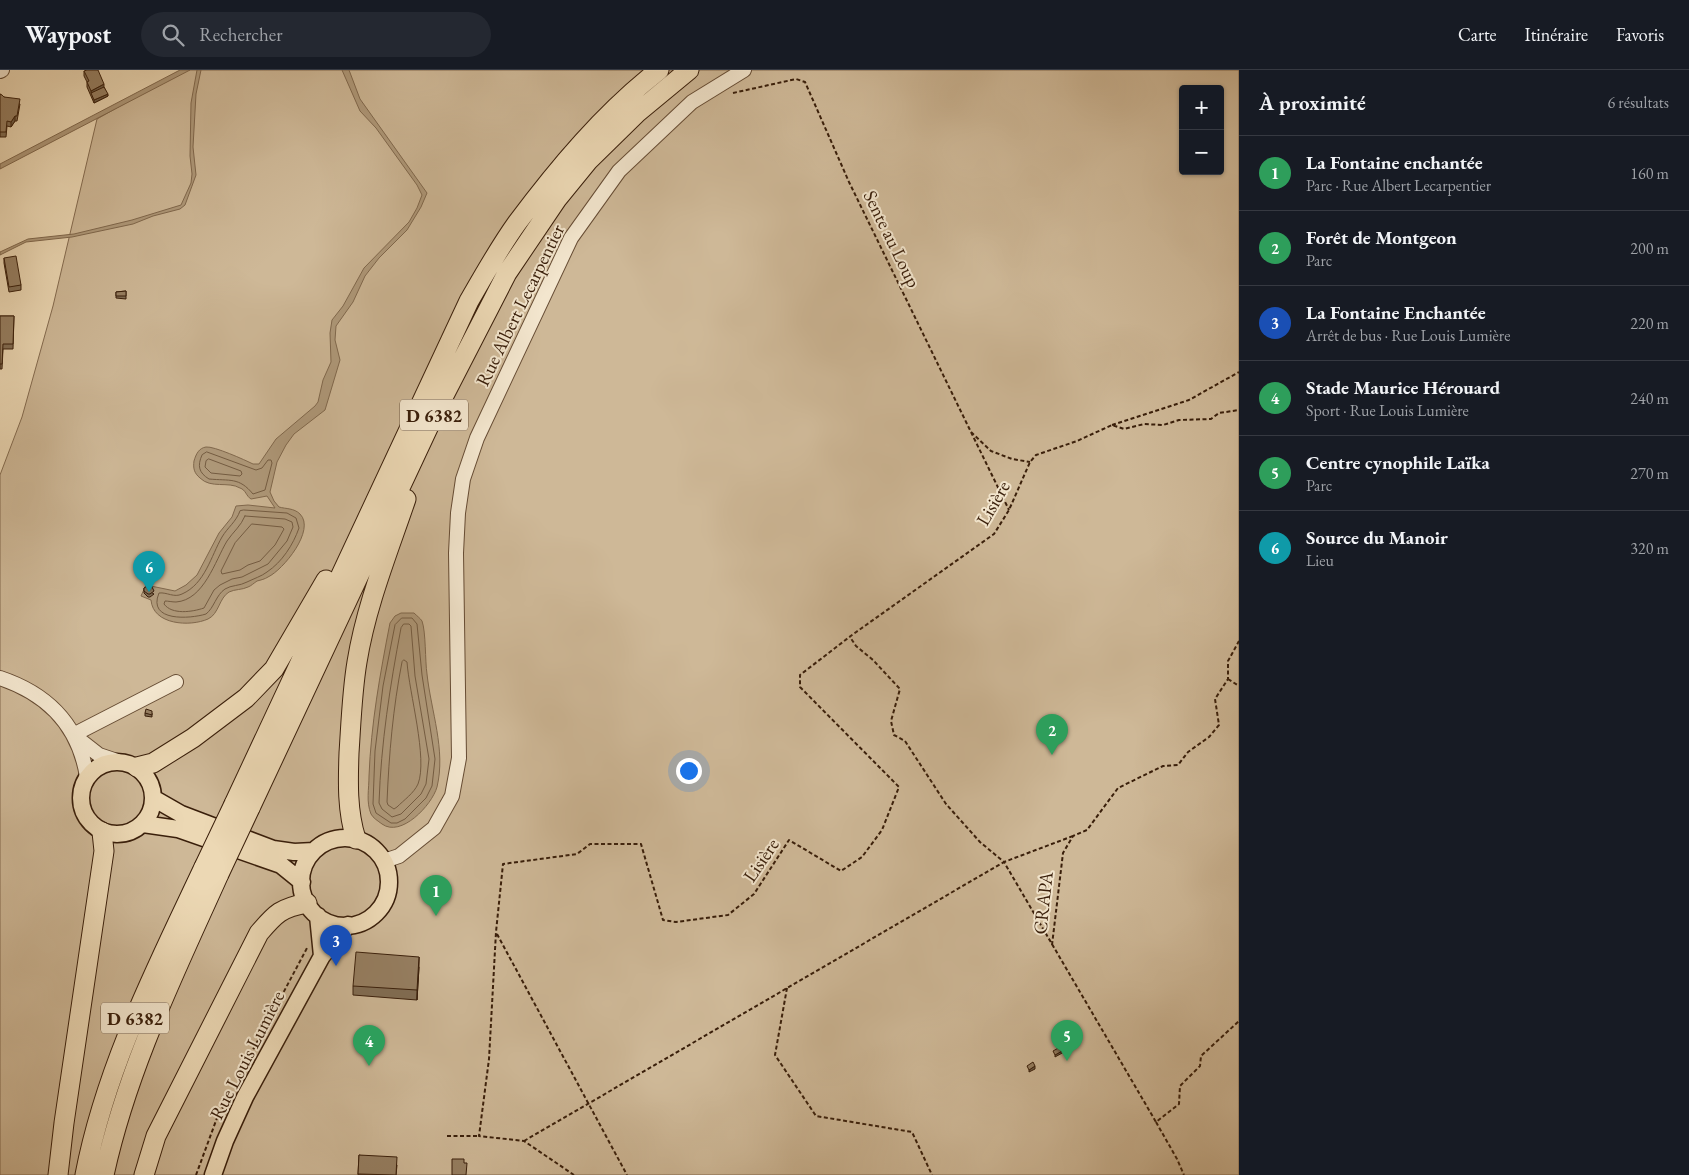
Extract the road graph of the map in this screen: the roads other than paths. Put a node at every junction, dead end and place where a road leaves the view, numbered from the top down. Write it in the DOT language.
graph roads {
  1 [pos="659,70"];
  2 [pos="688,70"];
  3 [pos="744,70"];
  4 [pos="435,413"];
  5 [pos="406,437"];
  6 [pos="0,678"];
  7 [pos="176,682"];
  8 [pos="73,735"];
  9 [pos="117,761"];
  10 [pos="137,767"];
  11 [pos="87,777"];
  12 [pos="153,798"];
  13 [pos="242,806"];
  14 [pos="143,824"];
  15 [pos="102,832"];
  16 [pos="356,839"];
  17 [pos="314,851"];
  18 [pos="384,861"];
  19 [pos="212,871"];
  20 [pos="302,882"];
  21 [pos="313,909"];
  22 [pos="348,926"];
  23 [pos="322,956"];
  24 [pos="58,1175"];
  25 [pos="85,1175"];
  26 [pos="104,1175"];
  27 [pos="144,1175"];
  28 [pos="214,1175"];
  1 -- 5 [label="highway, D 6382"];
  2 -- 4 [label="highway, D 6382"];
  3 -- 18 [label="street, Rue Albert Lecarpentier"];
  4 -- 13 [label="highway, D 6382"];
  4 -- 16 [label="highway"];
  5 -- 10 [label="highway"];
  5 -- 13 [label="highway, D 6382"];
  6 -- 8 [label="street"];
  7 -- 8 [label="street"];
  8 -- 9 [label="street"];
  8 -- 11 [label="street"];
  9 -- 10 [label="main road"];
  9 -- 11 [label="main road"];
  10 -- 12 [label="main road"];
  11 -- 15 [label="main road"];
  12 -- 14 [label="main road"];
  12 -- 17 [label="main road"];
  13 -- 19 [label="highway, D 6382, bridge"];
  14 -- 15 [label="main road"];
  14 -- 20 [label="main road"];
  15 -- 24 [label="highway"];
  16 -- 17 [label="main road"];
  16 -- 18 [label="main road"];
  17 -- 20 [label="main road"];
  18 -- 22 [label="main road"];
  19 -- 25 [label="highway, D 6382"];
  19 -- 26 [label="highway, D 6382"];
  20 -- 21 [label="main road"];
  21 -- 22 [label="main road"];
  21 -- 23 [label="main road"];
  21 -- 27 [label="highway"];
  22 -- 23 [label="main road, Rue Louis Lumière"];
  23 -- 28 [label="main road, Rue Louis Lumière"];
}
